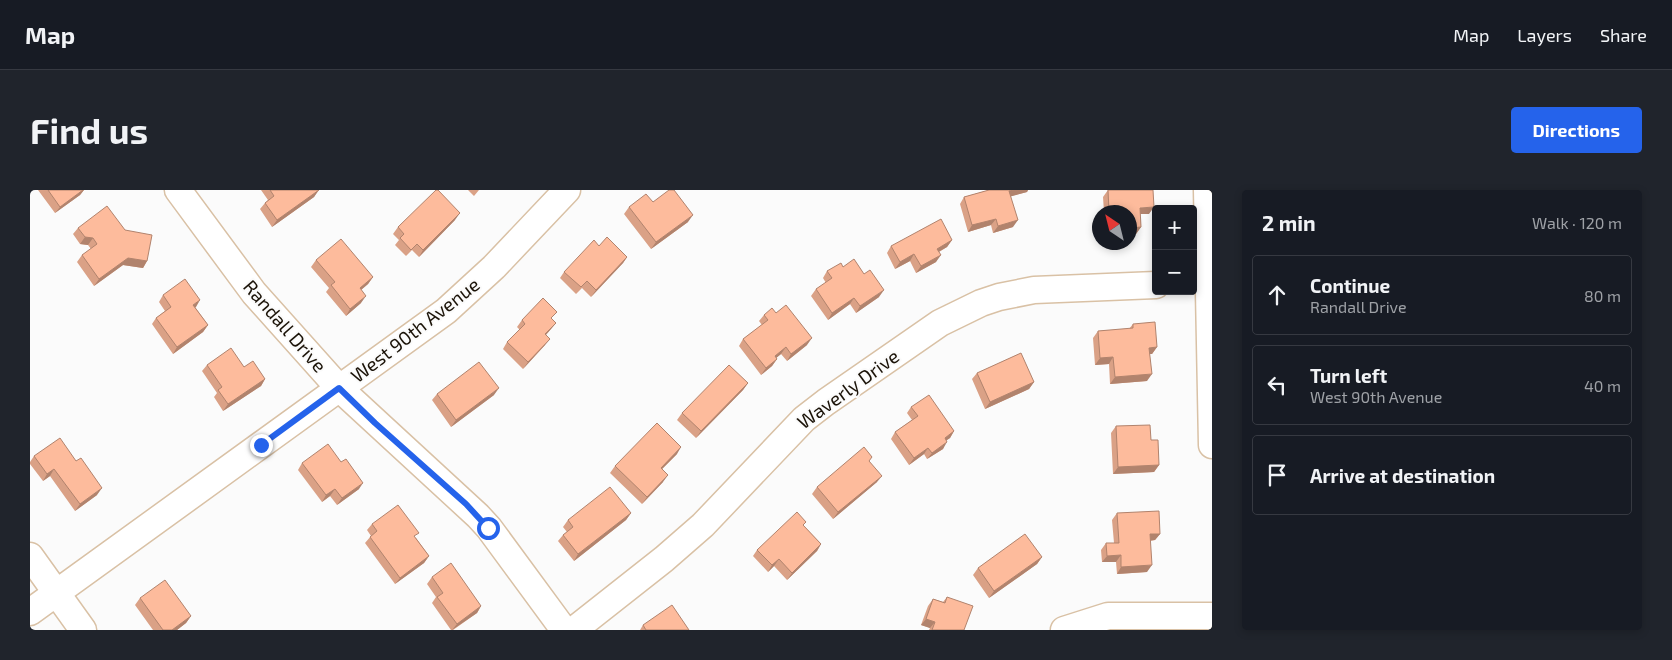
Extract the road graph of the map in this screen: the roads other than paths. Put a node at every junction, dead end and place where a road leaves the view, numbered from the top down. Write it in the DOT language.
graph roads {
  1 [pos="178,190"];
  2 [pos="567,190"];
  3 [pos="1207,190"];
  4 [pos="1204,284"];
  5 [pos="1152,286"];
  6 [pos="339,388"];
  7 [pos="1212,445"];
  8 [pos="30,556"];
  9 [pos="57,593"];
  10 [pos="30,612"];
  11 [pos="1212,616"];
  12 [pos="83,630"];
  13 [pos="564,630"];
  14 [pos="574,630"];
  15 [pos="1064,630"];
  1 -- 6 [label="street, Randall Drive"];
  2 -- 6 [label="street, West 90th Avenue"];
  3 -- 4 [label="street"];
  4 -- 7 [label="street"];
  5 -- 14 [label="street, Waverly Drive"];
  6 -- 9 [label="street, West 90th Avenue"];
  6 -- 13 [label="street, Randall Drive"];
  8 -- 9 [label="street"];
  9 -- 10 [label="street, West 90th Avenue"];
  9 -- 12 [label="street"];
  11 -- 15 [label="street"];
}
